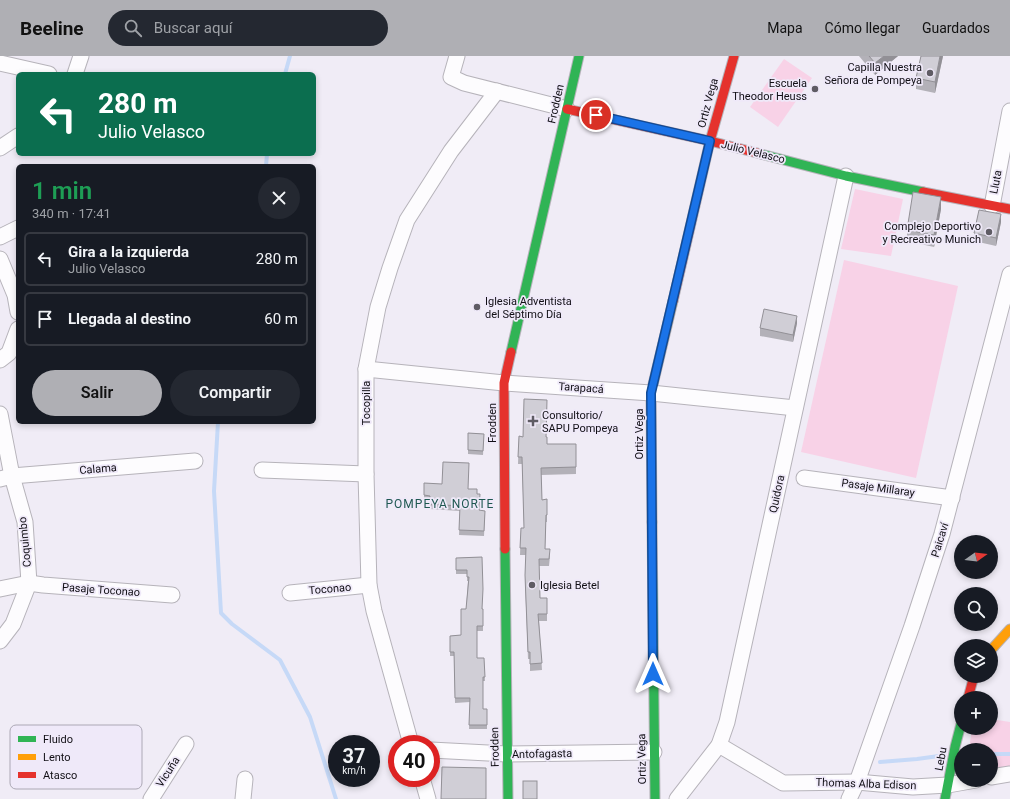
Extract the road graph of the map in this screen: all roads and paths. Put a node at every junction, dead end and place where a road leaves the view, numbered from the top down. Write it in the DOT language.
graph roads {
  1 [pos="81,56"];
  2 [pos="457,56"];
  3 [pos="579,56"];
  4 [pos="734,56"];
  5 [pos="0,63"];
  6 [pos="40,72"];
  7 [pos="76,72"];
  8 [pos="497,91"];
  9 [pos="567,109"];
  10 [pos="1010,111"];
  11 [pos="16,137"];
  12 [pos="710,141"];
  13 [pos="0,148"];
  14 [pos="846,176"];
  15 [pos="992,206"];
  16 [pos="1010,210"];
  17 [pos="16,229"];
  18 [pos="0,238"];
  19 [pos="0,260"];
  20 [pos="1010,274"];
  21 [pos="16,300"];
  22 [pos="16,334"];
  23 [pos="0,360"];
  24 [pos="366,369"];
  25 [pos="504,384"];
  26 [pos="651,393"];
  27 [pos="795,408"];
  28 [pos="0,414"];
  29 [pos="196,461"];
  30 [pos="262,470"];
  31 [pos="366,474"];
  32 [pos="6,477"];
  33 [pos="804,478"];
  34 [pos="952,498"];
  35 [pos="29,583"];
  36 [pos="370,585"];
  37 [pos="0,588"];
  38 [pos="290,593"];
  39 [pos="172,595"];
  40 [pos="1010,629"];
  41 [pos="0,641"];
  42 [pos="998,641"];
  43 [pos="408,735"];
  44 [pos="959,735"];
  45 [pos="186,744"];
  46 [pos="719,744"];
  47 [pos="440,750"];
  48 [pos="654,752"];
  49 [pos="507,754"];
  50 [pos="1010,774"];
  51 [pos="998,776"];
  52 [pos="245,779"];
  53 [pos="857,782"];
  54 [pos="425,787"];
  55 [pos="958,787"];
  56 [pos="946,792"];
  57 [pos="151,799"];
  58 [pos="243,799"];
  59 [pos="428,799"];
  60 [pos="508,799"];
  61 [pos="655,799"];
  62 [pos="677,799"];
  63 [pos="849,799"];
  1 -- 7 [label="street"];
  2 -- 8 [label="street, Julio Velasco"];
  3 -- 9 [label="street, Frodden"];
  4 -- 12 [label="street, Ortiz Vega"];
  5 -- 6 [label="street"];
  8 -- 9 [label="street, Julio Velasco"];
  8 -- 24 [label="street, Tocopilla"];
  9 -- 12 [label="street, Julio Velasco"];
  9 -- 25 [label="street, Frodden"];
  10 -- 15 [label="street, Lluta"];
  11 -- 13 [label="street"];
  12 -- 14 [label="street, Julio Velasco"];
  12 -- 26 [label="street, Ortiz Vega"];
  14 -- 15 [label="street, Julio Velasco"];
  14 -- 27 [label="street, Quidora"];
  15 -- 16 [label="street, Julio Velasco"];
  17 -- 18 [label="street"];
  19 -- 21 [label="street"];
  20 -- 34 [label="street, Paicaví"];
  22 -- 23 [label="street"];
  24 -- 25 [label="street, Tarapacá"];
  24 -- 31 [label="street, Tocopilla"];
  25 -- 26 [label="street, Tarapacá"];
  25 -- 49 [label="street, Frodden"];
  26 -- 27 [label="street, Tarapacá"];
  26 -- 48 [label="street, Ortiz Vega"];
  27 -- 46 [label="street, Quidora"];
  28 -- 32 [label="street, Coquimbo"];
  29 -- 32 [label="street, Calama"];
  30 -- 31 [label="street"];
  31 -- 36 [label="street, Tocopilla"];
  32 -- 35 [label="street, Coquimbo"];
  33 -- 34 [label="street, Pasaje Millaray"];
  34 -- 53 [label="street, Paicaví"];
  35 -- 37 [label="street"];
  35 -- 39 [label="street, Pasaje Toconao"];
  35 -- 41 [label="street, Coquimbo"];
  36 -- 38 [label="street, Toconao"];
  36 -- 43 [label="street, Tocopilla"];
  40 -- 42 [label="street"];
  44 -- 56 [label="street, Lebu"];
  45 -- 57 [label="street, Vicuña"];
  46 -- 53 [label="street, Thomas Alba Edison"];
  46 -- 62 [label="street, Quidora"];
  47 -- 49 [label="street, Antofagasta"];
  48 -- 49 [label="street, Antofagasta"];
  48 -- 61 [label="street, Ortiz Vega"];
  49 -- 60 [label="street, Frodden"];
  50 -- 51 [label="street"];
  52 -- 58 [label="street"];
  53 -- 56 [label="street, Thomas Alba Edison"];
  53 -- 63 [label="street, Paicaví"];
  54 -- 59 [label="street"];
  55 -- 56 [label="street, Thomas Alba Edison"];
}
